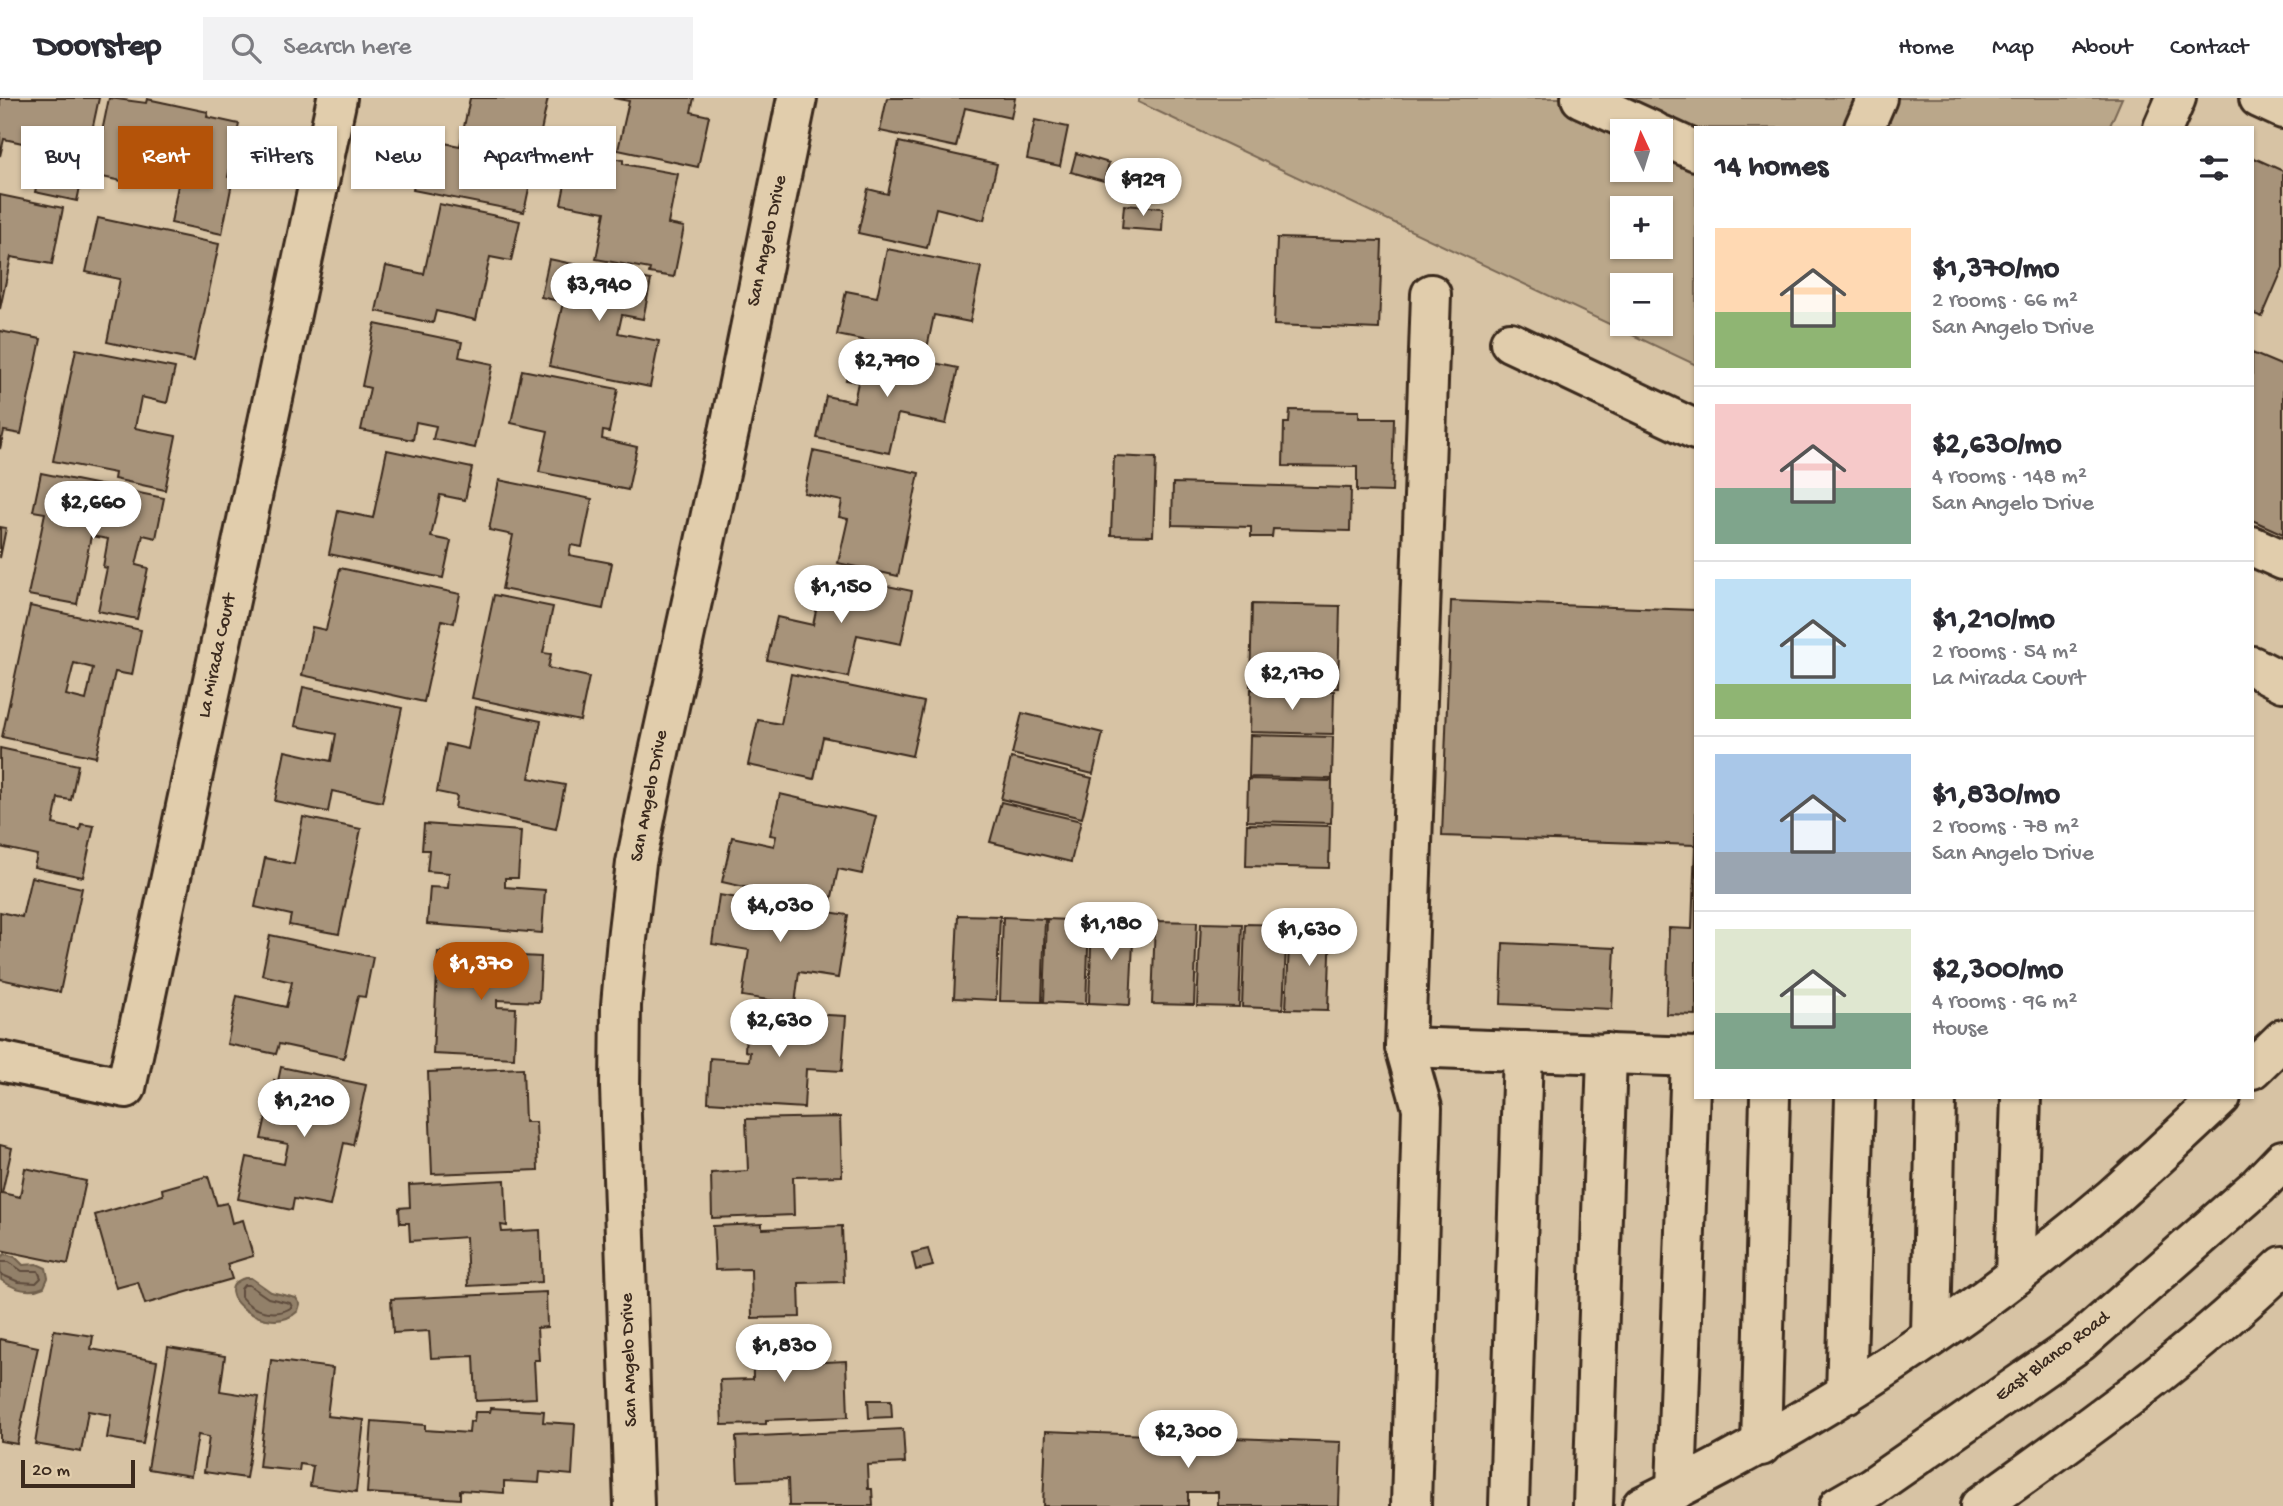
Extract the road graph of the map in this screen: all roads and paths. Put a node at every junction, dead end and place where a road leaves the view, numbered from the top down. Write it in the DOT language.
graph roads {
  1 [pos="337,98"];
  2 [pos="797,98"];
  3 [pos="1581,98"];
  4 [pos="1877,98"];
  5 [pos="2176,98"];
  6 [pos="2259,98"];
  7 [pos="2283,109"];
  8 [pos="1627,119"];
  9 [pos="1865,126"];
  10 [pos="2164,126"];
  11 [pos="1673,140"];
  12 [pos="1694,150"];
  13 [pos="1431,294"];
  14 [pos="1510,342"];
  15 [pos="1694,429"];
  16 [pos="2254,547"];
  17 [pos="2283,560"];
  18 [pos="2254,667"];
  19 [pos="2283,682"];
  20 [pos="2283,1040"];
  21 [pos="1405,1047"];
  22 [pos="1523,1051"];
  23 [pos="1607,1054"];
  24 [pos="1693,1057"];
  25 [pos="0,1061"];
  26 [pos="2254,1067"];
  27 [pos="1770,1099"];
  28 [pos="1855,1099"];
  29 [pos="1936,1099"];
  30 [pos="2021,1099"];
  31 [pos="2219,1099"];
  32 [pos="2283,1160"];
  33 [pos="2283,1266"];
  34 [pos="2015,1276"];
  35 [pos="1931,1336"];
  36 [pos="1846,1394"];
  37 [pos="1761,1446"];
  38 [pos="1676,1490"];
  39 [pos="635,1506"];
  40 [pos="1411,1506"];
  41 [pos="1509,1506"];
  42 [pos="1593,1506"];
  43 [pos="1643,1506"];
  44 [pos="1839,1506"];
  45 [pos="1980,1506"];
  1 -- 25 [label="main road, La Mirada Court"];
  2 -- 39 [label="main road, San Angelo Drive"];
  3 -- 8 [label="main road"];
  4 -- 9 [label="main road"];
  5 -- 10 [label="main road"];
  6 -- 7 [label="main road"];
  11 -- 12 [label="main road"];
  13 -- 21 [label="main road"];
  14 -- 15 [label="main road"];
  16 -- 17 [label="main road"];
  18 -- 19 [label="main road"];
  20 -- 26 [label="main road"];
  21 -- 22 [label="main road"];
  21 -- 40 [label="main road"];
  22 -- 23 [label="main road"];
  22 -- 41 [label="main road"];
  23 -- 24 [label="main road"];
  23 -- 42 [label="main road"];
  24 -- 38 [label="main road"];
  27 -- 37 [label="main road"];
  28 -- 36 [label="main road"];
  29 -- 35 [label="main road"];
  30 -- 34 [label="main road"];
  31 -- 34 [label="main road"];
  32 -- 44 [label="main road, East Blanco Road"];
  33 -- 45 [label="main road"];
  34 -- 35 [label="main road"];
  35 -- 36 [label="main road"];
  36 -- 37 [label="main road"];
  37 -- 38 [label="main road"];
  38 -- 43 [label="main road"];
}
